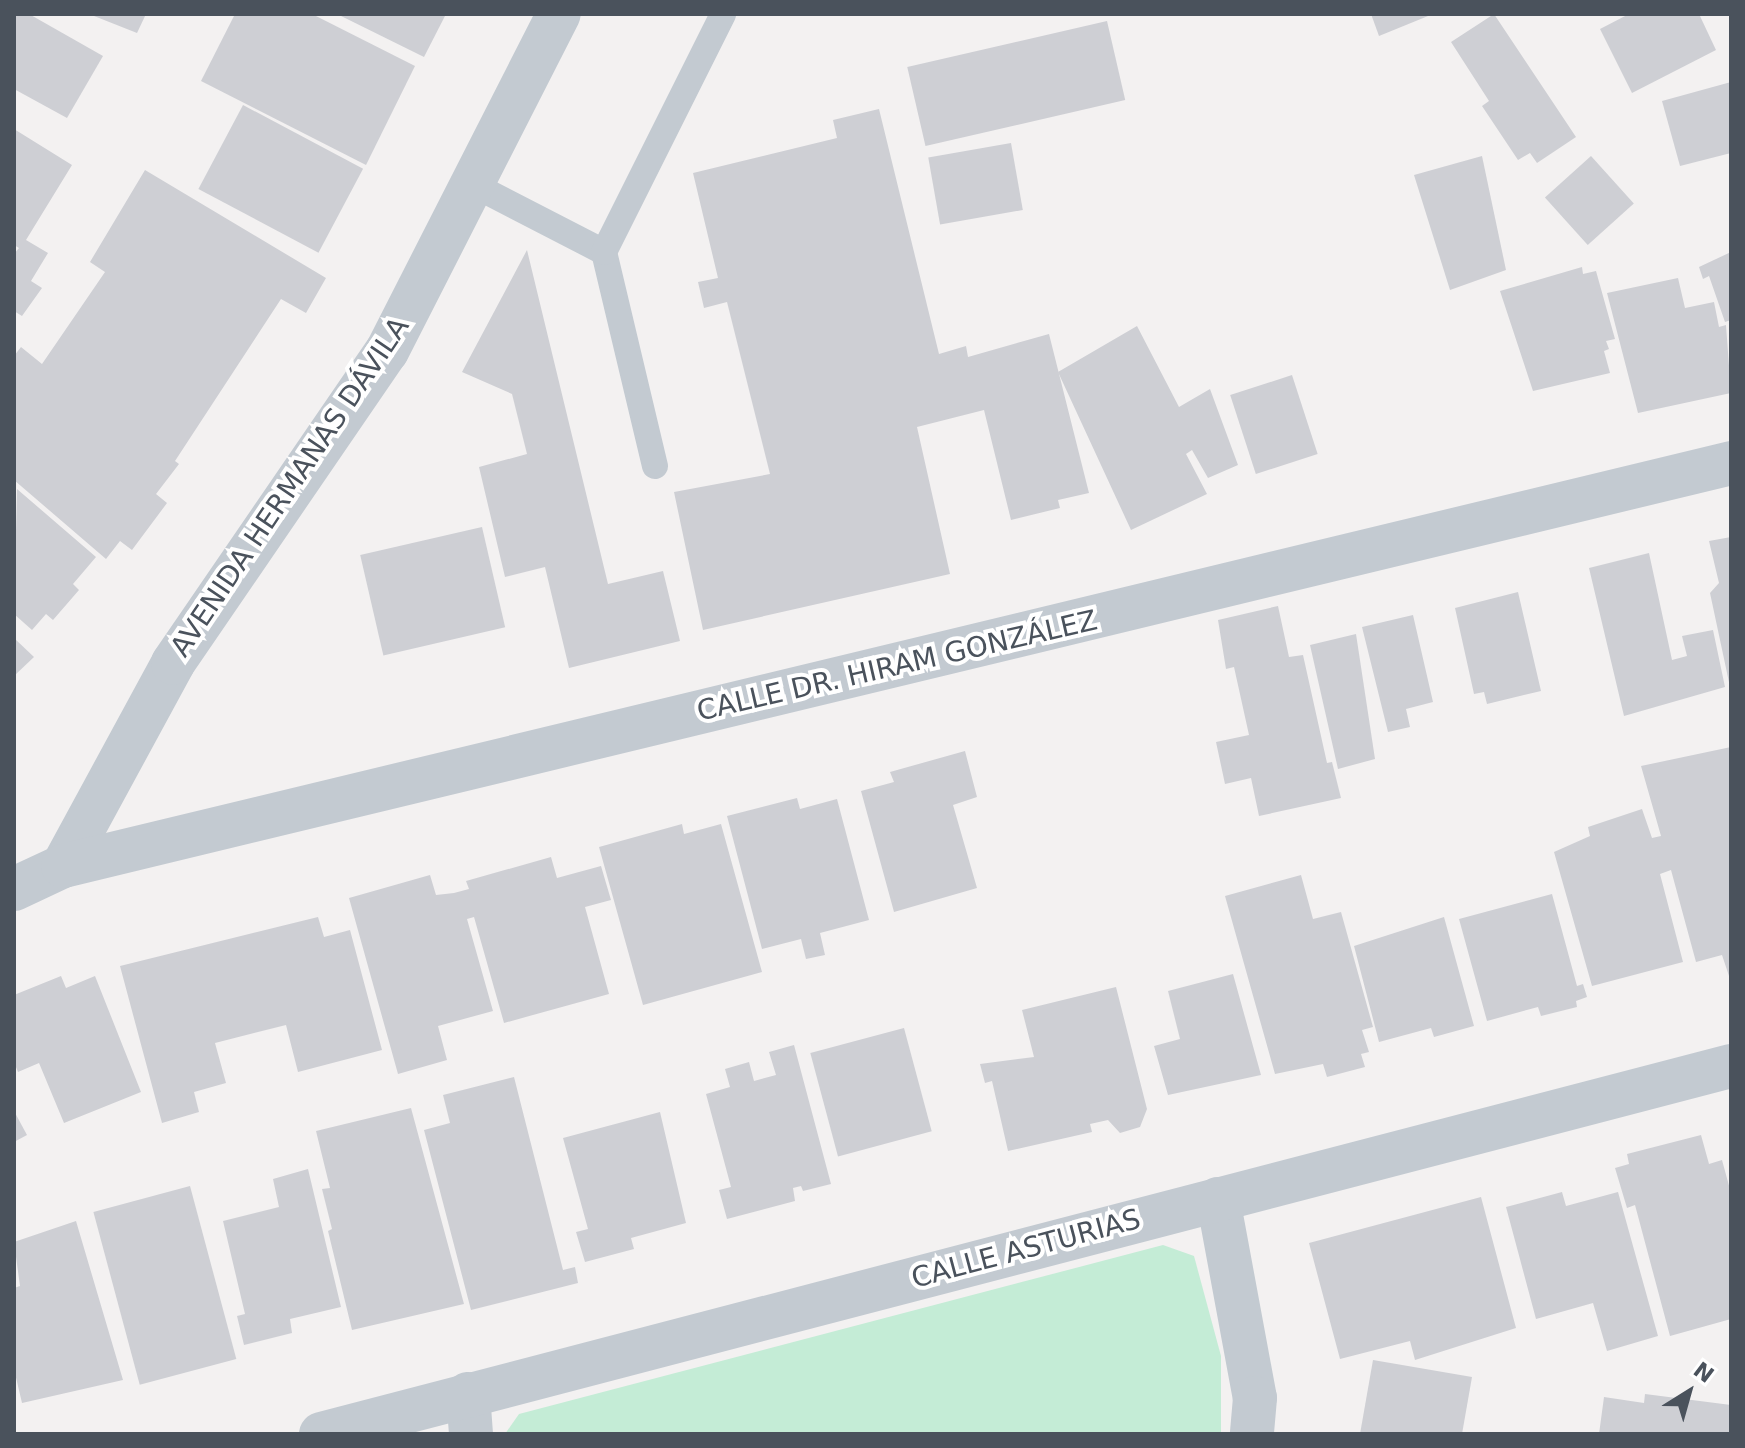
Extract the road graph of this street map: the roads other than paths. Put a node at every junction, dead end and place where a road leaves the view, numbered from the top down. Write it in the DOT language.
graph roads {
  1 [pos="559,14"];
  2 [pos="723,14"];
  3 [pos="472,184"];
  4 [pos="604,252"];
  5 [pos="1731,463"];
  6 [pos="655,466"];
  7 [pos="63,866"];
  8 [pos="14,889"];
  9 [pos="1731,1066"];
  10 [pos="1218,1199"];
  11 [pos="470,1414"];
  12 [pos="321,1434"];
  13 [pos="1252,1434"];
  1 -- 3 [label="street, AVENIDA HERMANAS DÁVILA"];
  2 -- 4 [label="lane"];
  3 -- 4 [label="lane"];
  3 -- 7 [label="street, AVENIDA HERMANAS DÁVILA"];
  4 -- 6 [label="lane"];
  5 -- 7 [label="street, CALLE DR. HIRAM GONZÁLEZ"];
  7 -- 8 [label="street"];
  9 -- 10 [label="street, CALLE ASTURIAS"];
  10 -- 11 [label="street, CALLE ASTURIAS"];
  10 -- 13 [label="street"];
  11 -- 12 [label="street, CALLE ASTURIAS"];
}
